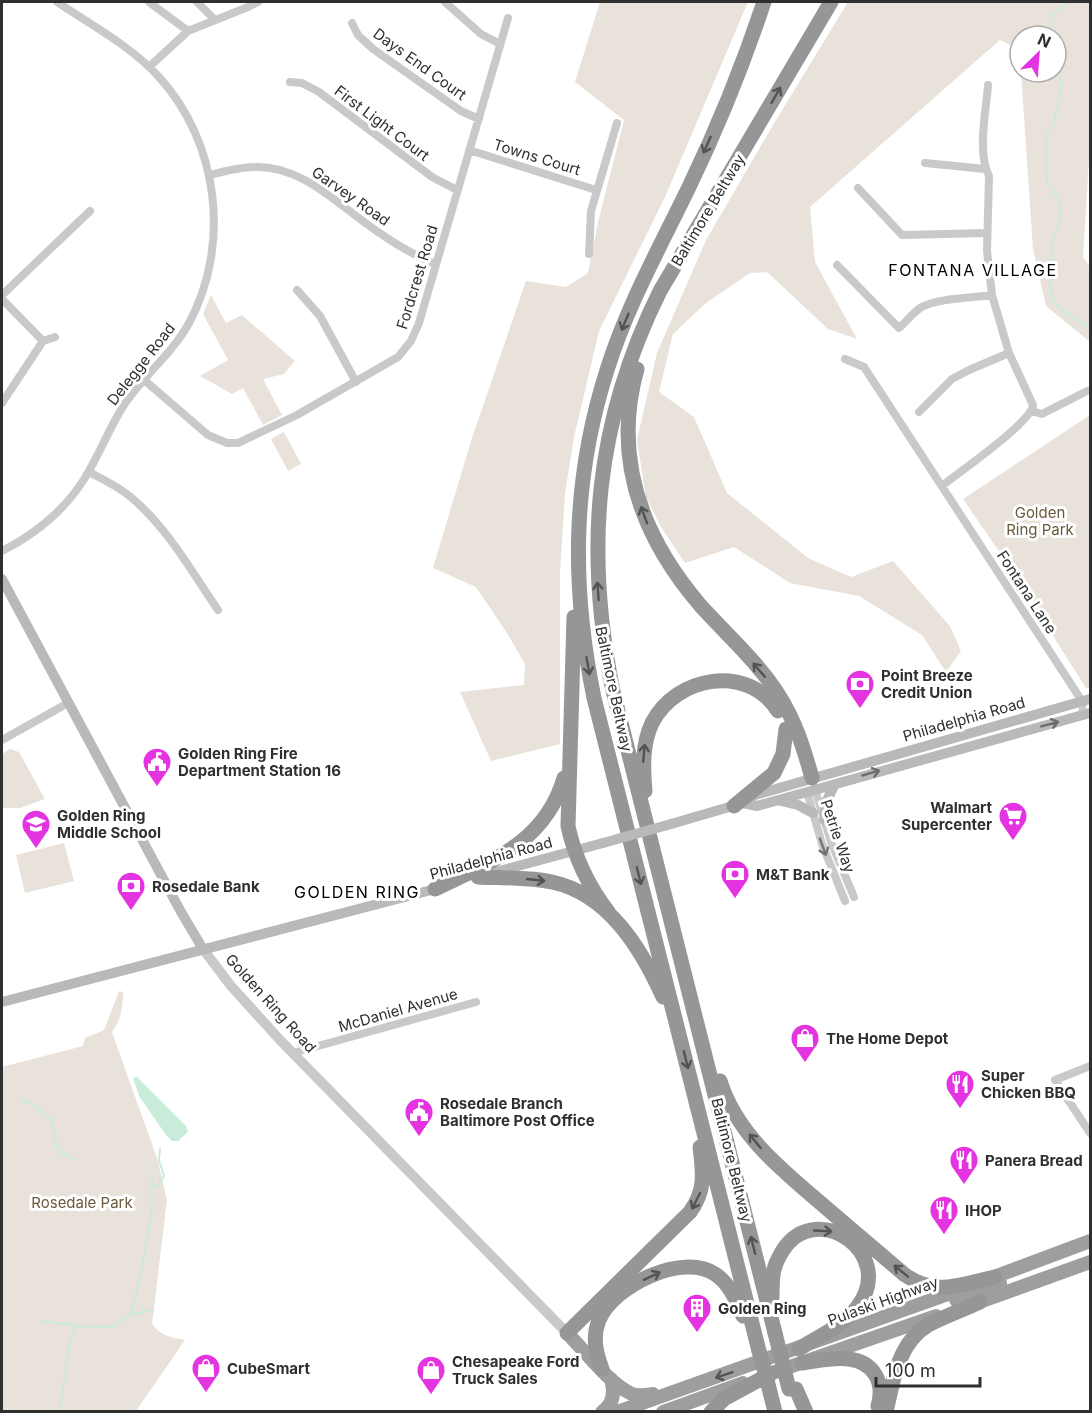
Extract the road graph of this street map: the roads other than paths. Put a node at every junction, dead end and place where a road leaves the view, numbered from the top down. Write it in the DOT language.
graph roads {
  1 [pos="57,2"];
  2 [pos="149,2"];
  3 [pos="197,2"];
  4 [pos="258,2"];
  5 [pos="445,2"];
  6 [pos="758,2"];
  7 [pos="764,2"];
  8 [pos="831,2"];
  9 [pos="508,18"];
  10 [pos="215,20"];
  11 [pos="352,23"];
  12 [pos="188,31"];
  13 [pos="500,44"];
  14 [pos="149,67"];
  15 [pos="290,81"];
  16 [pos="988,85"];
  17 [pos="730,91"];
  18 [pos="478,118"];
  19 [pos="617,123"];
  20 [pos="469,150"];
  21 [pos="925,163"];
  22 [pos="986,169"];
  23 [pos="210,175"];
  24 [pos="858,188"];
  25 [pos="457,190"];
  26 [pos="596,190"];
  27 [pos="90,211"];
  28 [pos="987,233"];
  29 [pos="589,254"];
  30 [pos="683,254"];
  31 [pos="435,264"];
  32 [pos="837,265"];
  33 [pos="297,290"];
  34 [pos="992,295"];
  35 [pos="2,297"];
  36 [pos="55,337"];
  37 [pos="43,341"];
  38 [pos="1009,353"];
  39 [pos="845,359"];
  40 [pos="143,379"];
  41 [pos="356,382"];
  42 [pos="1087,391"];
  43 [pos="2,403"];
  44 [pos="1032,411"];
  45 [pos="919,412"];
  46 [pos="89,472"];
  47 [pos="942,486"];
  48 [pos="2,551"];
  49 [pos="2,579"];
  50 [pos="578,587"];
  51 [pos="218,610"];
  52 [pos="1086,700"];
  53 [pos="68,703"];
  54 [pos="1087,714"];
  55 [pos="786,729"];
  56 [pos="2,740"];
  57 [pos="570,752"];
  58 [pos="835,784"];
  59 [pos="809,785"];
  60 [pos="777,800"];
  61 [pos="738,804"];
  62 [pos="813,813"];
  63 [pos="824,820"];
  64 [pos="649,832"];
  65 [pos="575,851"];
  66 [pos="478,877"];
  67 [pos="435,889"];
  68 [pos="854,897"];
  69 [pos="845,901"];
  70 [pos="609,913"];
  71 [pos="203,949"];
  72 [pos="686,977"];
  73 [pos="2,1002"];
  74 [pos="476,1002"];
  75 [pos="681,1037"];
  76 [pos="293,1053"];
  77 [pos="1090,1066"];
  78 [pos="692,1082"];
  79 [pos="1090,1133"];
  80 [pos="1090,1241"];
  81 [pos="1090,1251"];
  82 [pos="1090,1262"];
  83 [pos="995,1277"];
  84 [pos="980,1302"];
  85 [pos="605,1308"];
  86 [pos="774,1328"];
  87 [pos="570,1337"];
  88 [pos="757,1344"];
  89 [pos="847,1347"];
  90 [pos="800,1356"];
  91 [pos="607,1374"];
  92 [pos="769,1377"];
  93 [pos="793,1389"];
  94 [pos="679,1390"];
  95 [pos="769,1402"];
  96 [pos="602,1412"];
  97 [pos="617,1412"];
  98 [pos="663,1412"];
  99 [pos="711,1412"];
  100 [pos="775,1412"];
  101 [pos="795,1412"];
  102 [pos="806,1412"];
  103 [pos="875,1412"];
  104 [pos="886,1412"];
  1 -- 14 [label="street, Delegge Road"];
  2 -- 12 [label="street"];
  3 -- 10 [label="street"];
  4 -- 10 [label="street"];
  5 -- 13 [label="street"];
  6 -- 17 [label="highway"];
  7 -- 17 [label="highway, Baltimore Beltway"];
  30 -- 8 [label="highway, Baltimore Beltway, one-way"];
  9 -- 13 [label="street, Fordcrest Road"];
  10 -- 12 [label="street"];
  11 -- 18 [label="street, Days End Court"];
  12 -- 14 [label="street"];
  13 -- 18 [label="street, Fordcrest Road"];
  14 -- 23 [label="street, Delegge Road"];
  15 -- 25 [label="street, First Light Court"];
  16 -- 22 [label="street"];
  17 -- 50 [label="highway, Baltimore Beltway, one-way"];
  18 -- 20 [label="street, Fordcrest Road"];
  19 -- 26 [label="street, Towns Court"];
  20 -- 25 [label="street, Fordcrest Road"];
  20 -- 26 [label="street, Towns Court"];
  21 -- 22 [label="street"];
  22 -- 28 [label="street"];
  23 -- 31 [label="street, Garvey Road"];
  23 -- 40 [label="street, Delegge Road"];
  24 -- 28 [label="street"];
  25 -- 31 [label="street, Fordcrest Road"];
  26 -- 29 [label="street, Towns Court"];
  27 -- 35 [label="street"];
  28 -- 34 [label="street"];
  59 -- 30 [label="highway, one-way"];
  64 -- 30 [label="highway, Baltimore Beltway, one-way"];
  31 -- 41 [label="street, Fordcrest Road"];
  32 -- 34 [label="street"];
  33 -- 41 [label="street"];
  34 -- 38 [label="street"];
  35 -- 37 [label="street"];
  36 -- 37 [label="street"];
  37 -- 43 [label="street"];
  38 -- 44 [label="street"];
  38 -- 45 [label="street"];
  39 -- 47 [label="street, Fontana Lane"];
  40 -- 41 [label="street, Fordcrest Road"];
  40 -- 46 [label="street, Delegge Road"];
  42 -- 44 [label="street"];
  44 -- 47 [label="street"];
  46 -- 48 [label="street, Delegge Road"];
  46 -- 51 [label="street"];
  47 -- 52 [label="street, Fontana Lane"];
  49 -- 53 [label="main road, Golden Ring Road"];
  50 -- 57 [label="highway"];
  50 -- 75 [label="highway, Baltimore Beltway, one-way"];
  52 -- 54 [label="street, Fontana Lane"];
  52 -- 59 [label="main road, Philadelphia Road"];
  53 -- 56 [label="street"];
  53 -- 71 [label="main road, Golden Ring Road"];
  58 -- 54 [label="main road, Philadelphia Road, one-way"];
  55 -- 59 [label="highway"];
  55 -- 61 [label="highway"];
  64 -- 55 [label="highway, one-way"];
  57 -- 65 [label="highway"];
  57 -- 67 [label="highway"];
  58 -- 59 [label="main road, Philadelphia Road"];
  58 -- 63 [label="main road"];
  59 -- 60 [label="main road, Philadelphia Road"];
  59 -- 61 [label="main road, Philadelphia Road"];
  59 -- 62 [label="street, Petrie Way"];
  59 -- 63 [label="street, Petrie Way"];
  60 -- 61 [label="main road, Philadelphia Road"];
  60 -- 62 [label="main road"];
  61 -- 65 [label="main road, Philadelphia Road, bridge"];
  62 -- 69 [label="street, Petrie Way, one-way"];
  63 -- 68 [label="street, Petrie Way"];
  64 -- 72 [label="highway, Baltimore Beltway"];
  65 -- 66 [label="main road, Philadelphia Road"];
  65 -- 70 [label="highway"];
  66 -- 67 [label="main road, Philadelphia Road"];
  66 -- 70 [label="highway, one-way"];
  67 -- 71 [label="main road, Philadelphia Road"];
  70 -- 75 [label="highway"];
  71 -- 73 [label="main road, Philadelphia Road"];
  71 -- 76 [label="street, Golden Ring Road"];
  83 -- 72 [label="highway, one-way"];
  86 -- 72 [label="highway, Baltimore Beltway, one-way"];
  74 -- 76 [label="street, McDaniel Avenue"];
  75 -- 78 [label="highway, Baltimore Beltway, one-way"];
  76 -- 87 [label="street, Golden Ring Road"];
  77 -- 79 [label="street"];
  78 -- 87 [label="highway, one-way"];
  78 -- 88 [label="highway, Baltimore Beltway"];
  80 -- 83 [label="highway, Pulaski Highway"];
  81 -- 89 [label="highway"];
  82 -- 84 [label="highway, Pulaski Highway"];
  83 -- 90 [label="highway, Pulaski Highway"];
  84 -- 89 [label="highway, Pulaski Highway"];
  84 -- 104 [label="highway"];
  85 -- 87 [label="highway"];
  85 -- 88 [label="highway, one-way"];
  85 -- 91 [label="highway"];
  86 -- 90 [label="highway, one-way"];
  86 -- 93 [label="highway, Baltimore Beltway, bridge"];
  87 -- 91 [label="highway, Golden Ring Road"];
  88 -- 92 [label="highway, Baltimore Beltway, bridge"];
  89 -- 90 [label="highway, Pulaski Highway"];
  90 -- 92 [label="highway, Pulaski Highway"];
  90 -- 94 [label="highway, Pulaski Highway, one-way"];
  90 -- 103 [label="highway"];
  91 -- 94 [label="highway, Golden Ring Road"];
  91 -- 96 [label="highway"];
  92 -- 95 [label="highway, Baltimore Beltway"];
  92 -- 98 [label="highway, Pulaski Highway"];
  92 -- 99 [label="highway"];
  93 -- 101 [label="highway, Baltimore Beltway"];
  93 -- 102 [label="highway"];
  94 -- 97 [label="highway, Pulaski Highway"];
  95 -- 100 [label="highway"];
}
